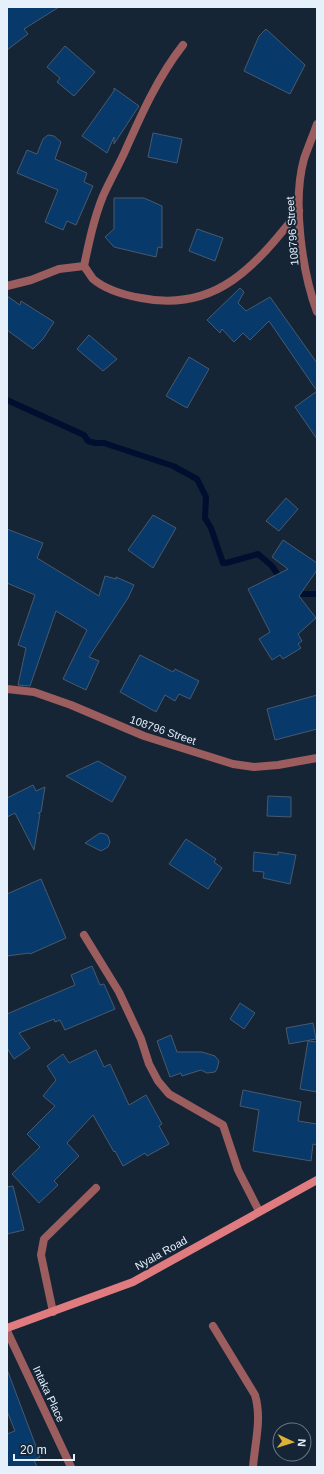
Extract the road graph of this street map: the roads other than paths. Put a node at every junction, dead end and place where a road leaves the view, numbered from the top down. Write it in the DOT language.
graph roads {
  1 [pos="183,45"];
  2 [pos="317,124"];
  3 [pos="299,212"];
  4 [pos="84,266"];
  5 [pos="7,286"];
  6 [pos="317,312"];
  7 [pos="7,689"];
  8 [pos="317,758"];
  9 [pos="84,935"];
  10 [pos="317,1180"];
  11 [pos="96,1188"];
  12 [pos="260,1211"];
  13 [pos="53,1312"];
  14 [pos="213,1326"];
  15 [pos="7,1330"];
  16 [pos="71,1467"];
  17 [pos="253,1467"];
  1 -- 4 [label="street"];
  2 -- 3 [label="street, 108796 Street"];
  3 -- 4 [label="street"];
  3 -- 6 [label="street, 108796 Street"];
  4 -- 5 [label="street"];
  7 -- 8 [label="street, 108796 Street"];
  9 -- 12 [label="street"];
  10 -- 12 [label="street, Nyala Road"];
  11 -- 13 [label="street"];
  12 -- 13 [label="street, Nyala Road"];
  13 -- 15 [label="street, Nyala Road"];
  14 -- 17 [label="street"];
  15 -- 16 [label="street, Intaka Place"];
}
